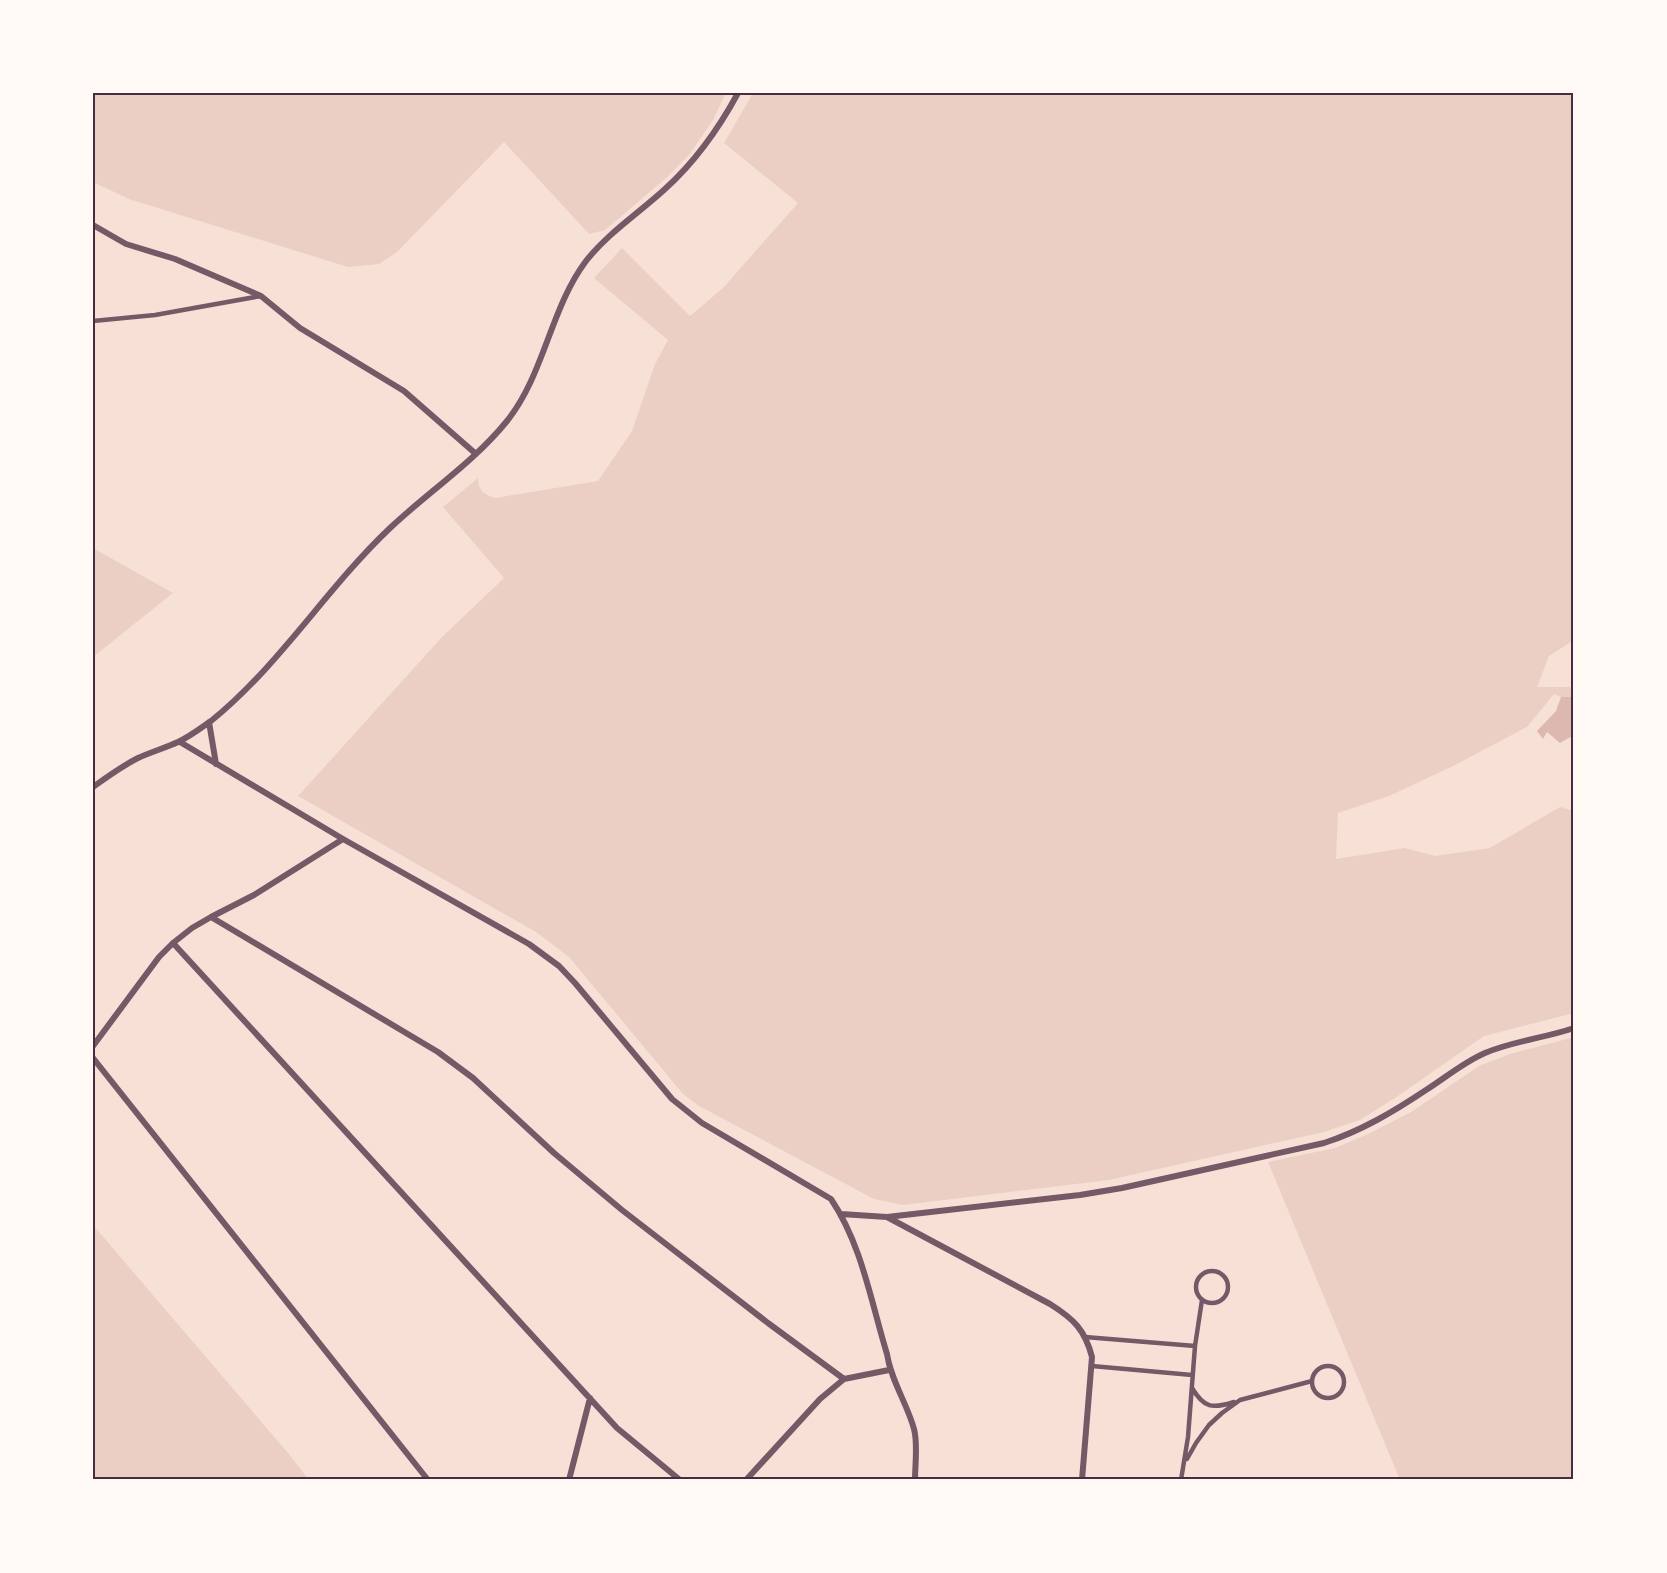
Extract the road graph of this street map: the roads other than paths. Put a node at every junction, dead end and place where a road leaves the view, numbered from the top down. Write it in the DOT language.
graph roads {
  1 [pos="738,93"];
  2 [pos="93,225"];
  3 [pos="261,297"];
  4 [pos="93,321"];
  5 [pos="476,454"];
  6 [pos="209,722"];
  7 [pos="180,742"];
  8 [pos="216,764"];
  9 [pos="93,787"];
  10 [pos="343,839"];
  11 [pos="211,916"];
  12 [pos="173,943"];
  13 [pos="1574,1028"];
  14 [pos="93,1046"];
  15 [pos="93,1058"];
  16 [pos="841,1214"];
  17 [pos="887,1217"];
  18 [pos="1202,1300"];
  19 [pos="1085,1336"];
  20 [pos="1194,1346"];
  21 [pos="1092,1366"];
  22 [pos="890,1370"];
  23 [pos="1192,1375"];
  24 [pos="844,1379"];
  25 [pos="1312,1381"];
  26 [pos="1191,1388"];
  27 [pos="590,1398"];
  28 [pos="1240,1400"];
  29 [pos="1184,1464"];
  30 [pos="667,1470"];
  31 [pos="428,1480"];
  32 [pos="569,1480"];
  33 [pos="664,1480"];
  34 [pos="680,1480"];
  35 [pos="746,1480"];
  36 [pos="915,1480"];
  37 [pos="1082,1480"];
  38 [pos="1182,1480"];
  1 -- 5 [label="street"];
  2 -- 3 [label="street"];
  3 -- 4 [label="lane"];
  3 -- 5 [label="street"];
  5 -- 6 [label="street"];
  6 -- 7 [label="street"];
  6 -- 8 [label="street"];
  7 -- 8 [label="street"];
  7 -- 9 [label="street"];
  8 -- 10 [label="street"];
  10 -- 11 [label="street"];
  10 -- 16 [label="street"];
  11 -- 12 [label="street"];
  11 -- 24 [label="street"];
  12 -- 14 [label="street"];
  12 -- 27 [label="street"];
  13 -- 17 [label="street"];
  15 -- 31 [label="street"];
  16 -- 17 [label="street"];
  16 -- 22 [label="street"];
  17 -- 19 [label="street"];
  18 -- 18 [label="lane"];
  18 -- 20 [label="lane"];
  19 -- 20 [label="lane"];
  19 -- 21 [label="street"];
  20 -- 23 [label="lane"];
  21 -- 23 [label="lane"];
  21 -- 37 [label="street"];
  22 -- 24 [label="street"];
  22 -- 36 [label="street"];
  23 -- 26 [label="lane"];
  24 -- 35 [label="street"];
  25 -- 25 [label="lane"];
  25 -- 28 [label="lane"];
  26 -- 28 [label="lane"];
  26 -- 29 [label="lane"];
  27 -- 30 [label="street"];
  27 -- 32 [label="street"];
  28 -- 29 [label="lane"];
  29 -- 38 [label="lane"];
  30 -- 33 [label="street"];
  30 -- 34 [label="street"];
}
